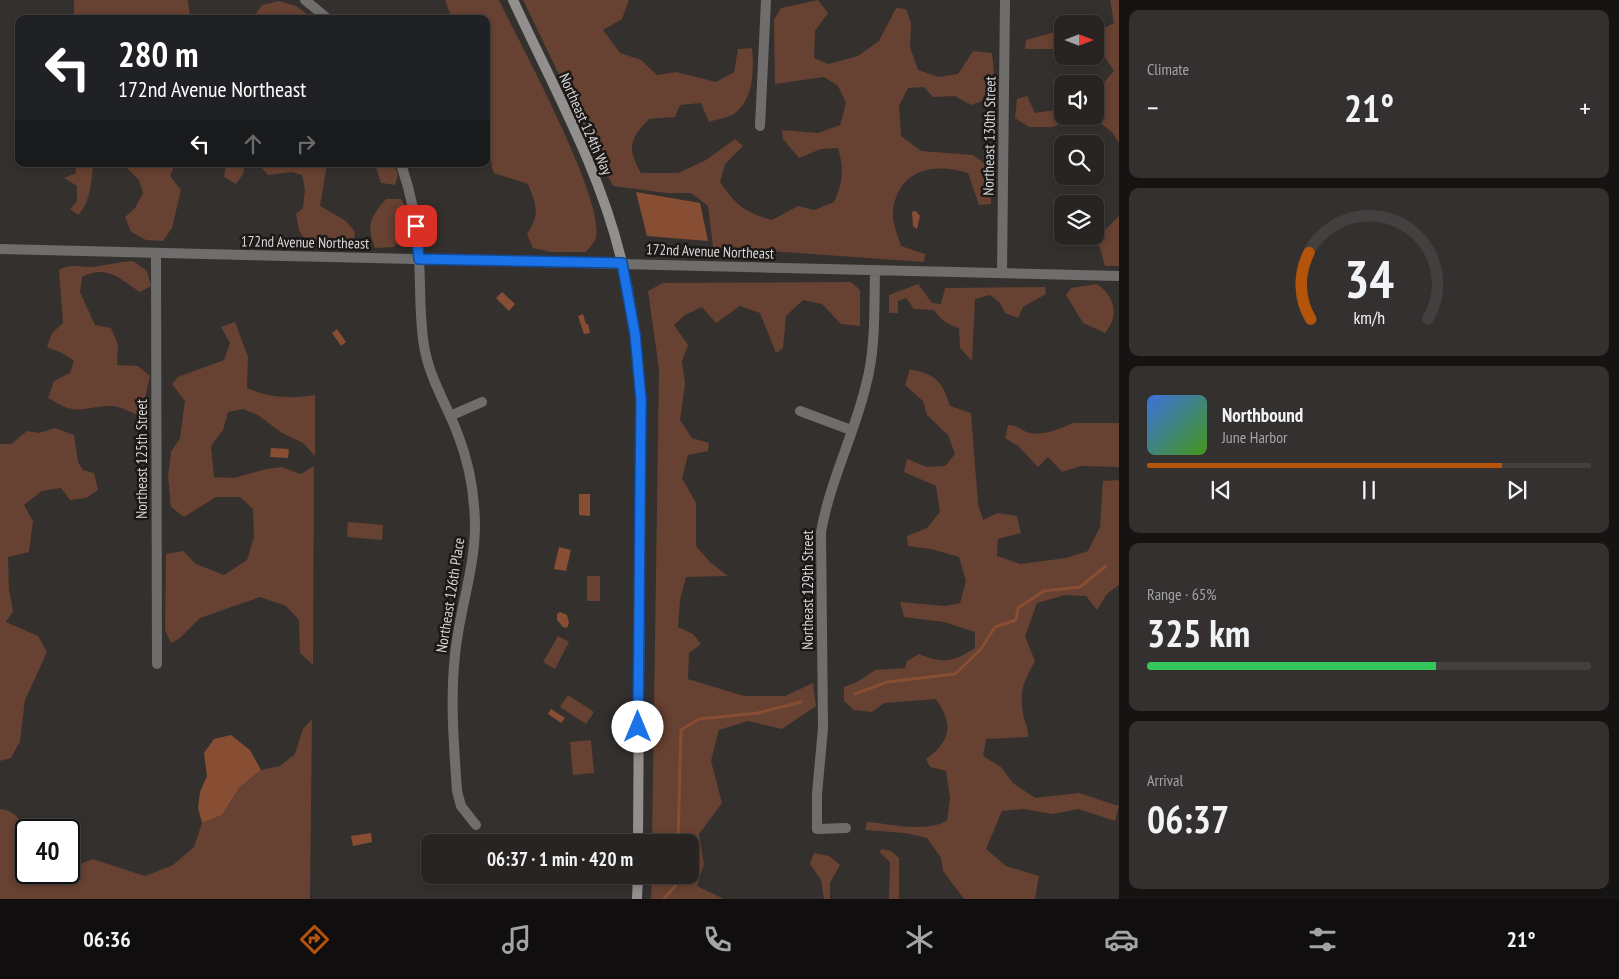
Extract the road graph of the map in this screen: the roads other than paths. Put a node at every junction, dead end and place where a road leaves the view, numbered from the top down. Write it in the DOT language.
graph roads {
  1 [pos="305,0"];
  2 [pos="513,0"];
  3 [pos="766,0"];
  4 [pos="1005,0"];
  5 [pos="323,15"];
  6 [pos="760,126"];
  7 [pos="402,167"];
  8 [pos="0,249"];
  9 [pos="156,254"];
  10 [pos="419,259"];
  11 [pos="622,263"];
  12 [pos="875,270"];
  13 [pos="1002,272"];
  14 [pos="1119,276"];
  15 [pos="482,402"];
  16 [pos="800,411"];
  17 [pos="450,416"];
  18 [pos="851,430"];
  19 [pos="157,664"];
  20 [pos="476,825"];
  21 [pos="846,828"];
  22 [pos="638,834"];
  23 [pos="638,884"];
  24 [pos="637,899"];
  1 -- 5 [label="street"];
  2 -- 11 [label="street, Northeast 124th Way"];
  3 -- 6 [label="street"];
  4 -- 13 [label="street, Northeast 130th Street"];
  7 -- 10 [label="street, Northeast 126th Place"];
  8 -- 9 [label="street, 172nd Avenue Northeast"];
  9 -- 10 [label="street, 172nd Avenue Northeast"];
  9 -- 19 [label="street, Northeast 125th Street"];
  10 -- 11 [label="street, 172nd Avenue Northeast"];
  10 -- 17 [label="street, Northeast 126th Place"];
  11 -- 12 [label="street, 172nd Avenue Northeast"];
  11 -- 22 [label="street, Northeast 124th Way"];
  12 -- 13 [label="street, 172nd Avenue Northeast"];
  12 -- 18 [label="street, Northeast 129th Street"];
  13 -- 14 [label="street, 172nd Avenue Northeast"];
  15 -- 17 [label="street"];
  16 -- 18 [label="street"];
  17 -- 20 [label="street, Northeast 126th Place"];
  18 -- 21 [label="street, Northeast 129th Street"];
  23 -- 24 [label="street"];
}
